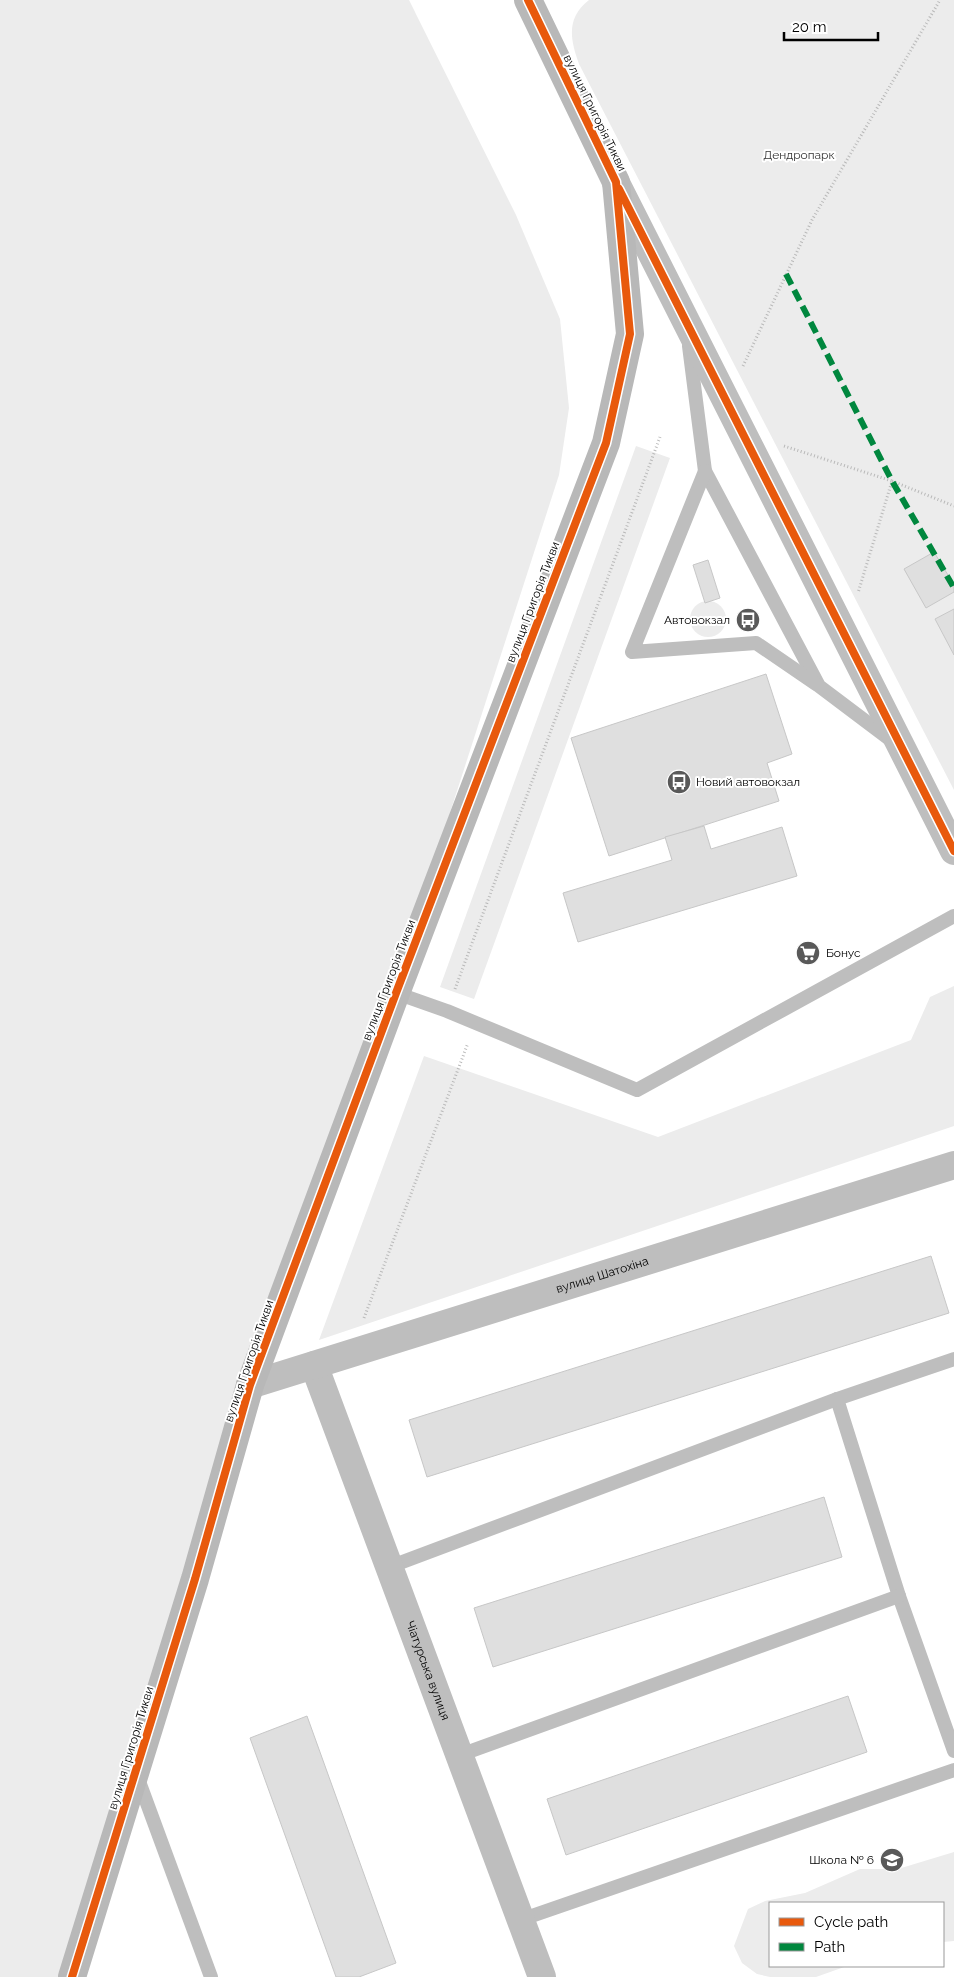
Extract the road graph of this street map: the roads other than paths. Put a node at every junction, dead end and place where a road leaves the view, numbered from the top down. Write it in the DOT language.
graph roads {
  1 [pos="528,0"];
  2 [pos="616,182"];
  3 [pos="686,322"];
  4 [pos="705,471"];
  5 [pos="819,686"];
  6 [pos="902,748"];
  7 [pos="954,851"];
  8 [pos="954,916"];
  9 [pos="396,993"];
  10 [pos="953,1171"];
  11 [pos="954,1359"];
  12 [pos="314,1364"];
  13 [pos="250,1385"];
  14 [pos="836,1399"];
  15 [pos="389,1566"];
  16 [pos="898,1596"];
  17 [pos="954,1750"];
  18 [pos="460,1755"];
  19 [pos="135,1770"];
  20 [pos="954,1770"];
  21 [pos="520,1920"];
  22 [pos="72,1977"];
  23 [pos="211,1977"];
  24 [pos="542,1977"];
  1 -- 2 [label="street, вулиця Григорія Тикви"];
  2 -- 3 [label="street"];
  2 -- 9 [label="street, вулиця Григорія Тикви"];
  3 -- 4 [label="lane"];
  3 -- 6 [label="street"];
  4 -- 5 [label="lane"];
  4 -- 5 [label="lane"];
  5 -- 6 [label="lane"];
  6 -- 7 [label="street"];
  8 -- 9 [label="lane"];
  9 -- 13 [label="street, вулиця Григорія Тикви"];
  10 -- 12 [label="street, вулиця Шатохіна"];
  11 -- 14 [label="lane"];
  12 -- 13 [label="street, вулиця Шатохіна"];
  12 -- 15 [label="street, Чіатурська вулиця"];
  13 -- 19 [label="street, вулиця Григорія Тикви"];
  14 -- 15 [label="lane"];
  14 -- 16 [label="lane"];
  15 -- 18 [label="street, Чіатурська вулиця"];
  16 -- 17 [label="lane"];
  16 -- 18 [label="lane"];
  18 -- 21 [label="street, Чіатурська вулиця"];
  19 -- 22 [label="street, вулиця Григорія Тикви"];
  19 -- 23 [label="lane"];
  20 -- 21 [label="lane"];
  21 -- 24 [label="street, Чіатурська вулиця"];
}
